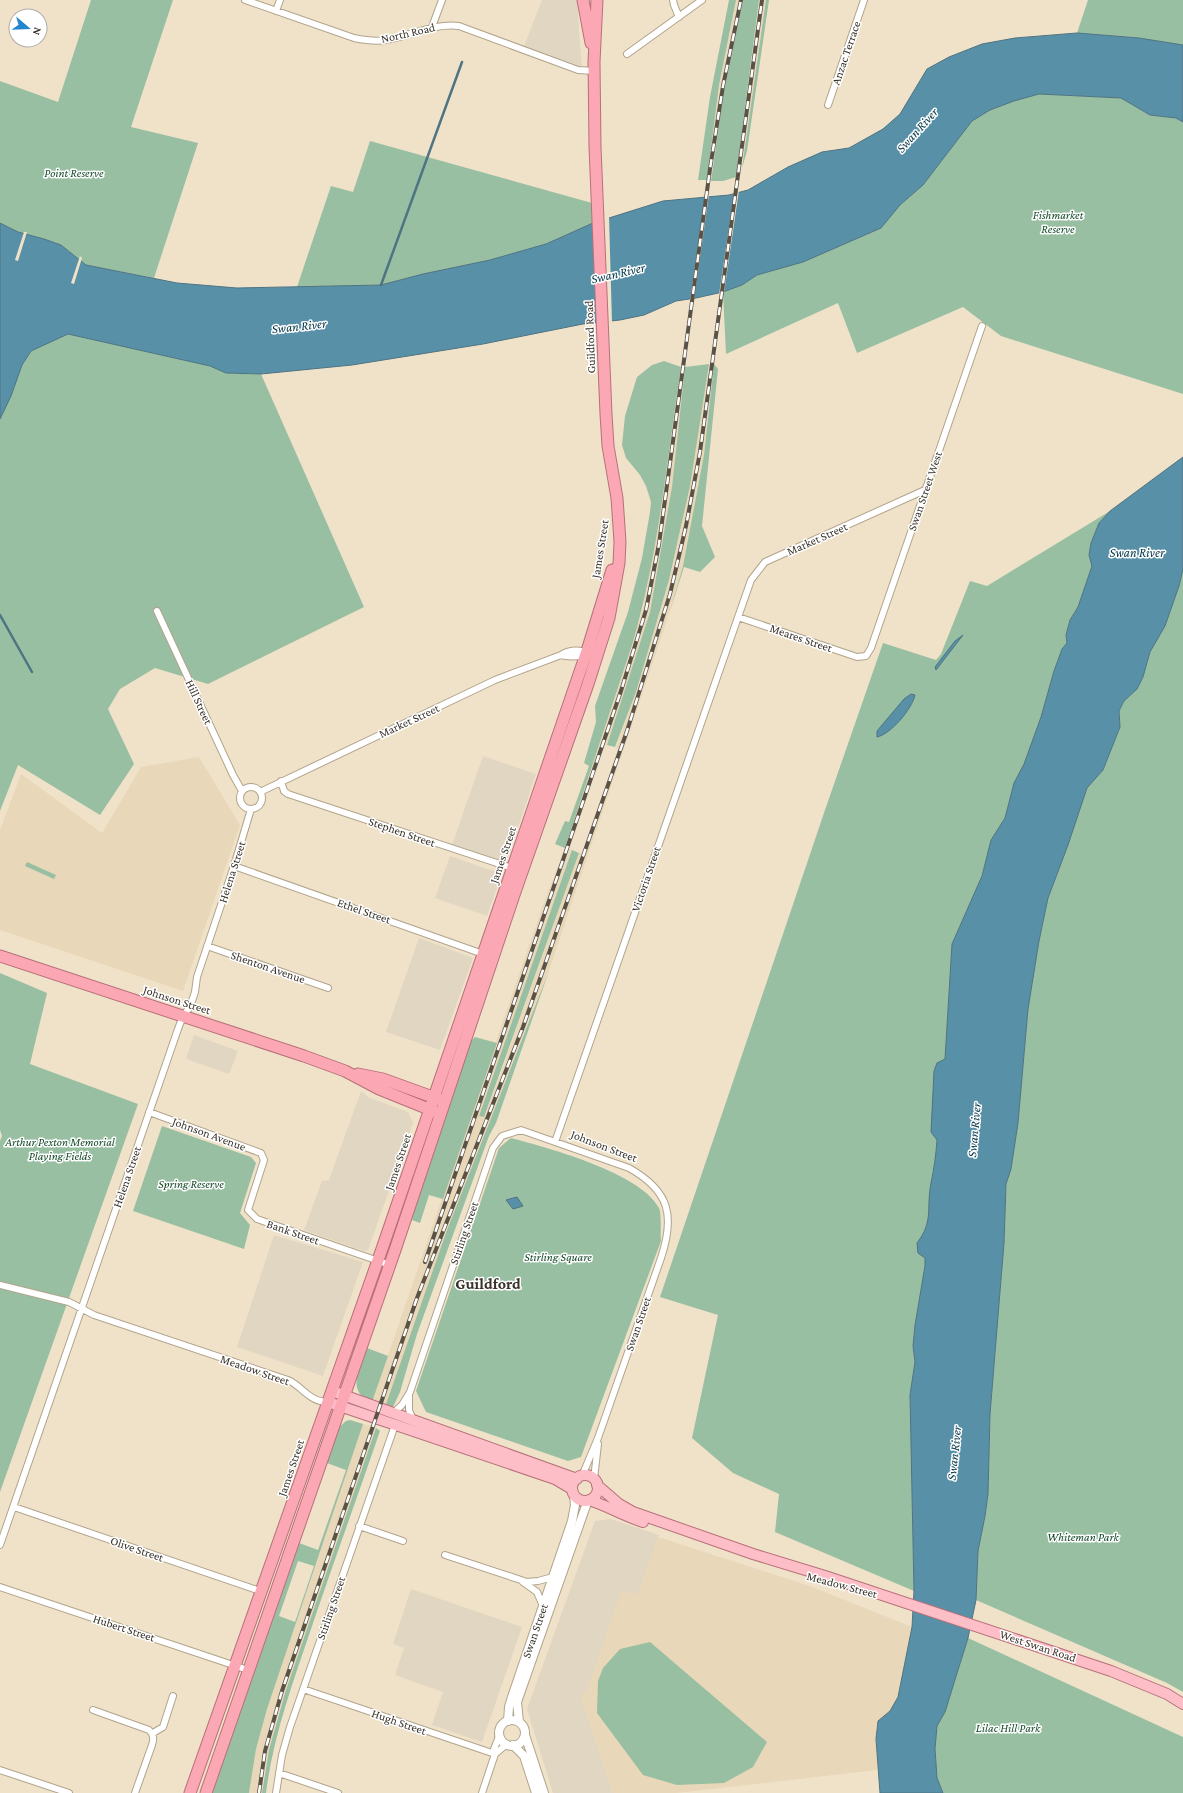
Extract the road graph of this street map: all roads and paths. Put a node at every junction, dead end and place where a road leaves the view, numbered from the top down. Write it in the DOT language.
graph roads {
  1 [pos="245,0"];
  2 [pos="280,0"];
  3 [pos="442,0"];
  4 [pos="583,0"];
  5 [pos="597,0"];
  6 [pos="673,0"];
  7 [pos="702,0"];
  8 [pos="864,0"];
  9 [pos="276,11"];
  10 [pos="679,17"];
  11 [pos="432,27"];
  12 [pos="627,54"];
  13 [pos="594,66"];
  14 [pos="828,105"];
  15 [pos="982,326"];
  16 [pos="925,490"];
  17 [pos="619,514"];
  18 [pos="157,611"];
  19 [pos="738,617"];
  20 [pos="591,655"];
  21 [pos="866,656"];
  22 [pos="583,700"];
  23 [pos="555,744"];
  24 [pos="281,781"];
  25 [pos="242,791"];
  26 [pos="260,792"];
  27 [pos="251,809"];
  28 [pos="526,859"];
  29 [pos="234,866"];
  30 [pos="512,869"];
  31 [pos="207,946"];
  32 [pos="0,956"];
  33 [pos="488,956"];
  34 [pos="328,988"];
  35 [pos="183,1016"];
  36 [pos="345,1071"];
  37 [pos="440,1099"];
  38 [pos="430,1110"];
  39 [pos="149,1112"];
  40 [pos="441,1114"];
  41 [pos="517,1131"];
  42 [pos="555,1142"];
  43 [pos="264,1160"];
  44 [pos="666,1208"];
  45 [pos="378,1260"];
  46 [pos="390,1265"];
  47 [pos="0,1285"];
  48 [pos="81,1309"];
  49 [pos="332,1391"];
  50 [pos="410,1392"];
  51 [pos="343,1395"];
  52 [pos="328,1402"];
  53 [pos="340,1407"];
  54 [pos="393,1413"];
  55 [pos="413,1420"];
  56 [pos="395,1426"];
  57 [pos="598,1438"];
  58 [pos="579,1477"];
  59 [pos="596,1482"];
  60 [pos="573,1492"];
  61 [pos="589,1500"];
  62 [pos="14,1507"];
  63 [pos="360,1526"];
  64 [pos="403,1540"];
  65 [pos="0,1545"];
  66 [pos="445,1555"];
  67 [pos="553,1577"];
  68 [pos="518,1580"];
  69 [pos="0,1587"];
  70 [pos="260,1591"];
  71 [pos="889,1598"];
  72 [pos="543,1606"];
  73 [pos="235,1665"];
  74 [pos="248,1670"];
  75 [pos="303,1689"];
  76 [pos="173,1696"];
  77 [pos="1183,1704"];
  78 [pos="93,1710"];
  79 [pos="508,1721"];
  80 [pos="519,1722"];
  81 [pos="153,1733"];
  82 [pos="500,1734"];
  83 [pos="525,1736"];
  84 [pos="510,1745"];
  85 [pos="495,1754"];
  86 [pos="0,1770"];
  87 [pos="279,1773"];
  88 [pos="69,1793"];
  89 [pos="135,1793"];
  90 [pos="190,1793"];
  91 [pos="206,1793"];
  92 [pos="276,1793"];
  93 [pos="338,1793"];
  94 [pos="482,1793"];
  95 [pos="536,1793"];
  96 [pos="544,1793"];
  1 -- 9 [label="street, North Road"];
  2 -- 9 [label="street"];
  3 -- 11 [label="street"];
  4 -- 13 [label="highway, Guildford Road"];
  5 -- 13 [label="highway, Guildford Road"];
  6 -- 10 [label="street"];
  7 -- 10 [label="street"];
  8 -- 14 [label="street, Anzac Terrace"];
  9 -- 11 [label="street, North Road"];
  10 -- 12 [label="street"];
  11 -- 13 [label="street, North Road"];
  13 -- 17 [label="highway, Guildford Road"];
  15 -- 16 [label="street, Swan Street West"];
  16 -- 19 [label="street, Market Street"];
  16 -- 21 [label="street, Swan Street West"];
  17 -- 20 [label="highway, James Street"];
  18 -- 25 [label="street, Hill Street"];
  19 -- 21 [label="street, Meares Street"];
  19 -- 42 [label="street, Victoria Street"];
  20 -- 22 [label="highway, James Street"];
  20 -- 23 [label="highway, James Street"];
  20 -- 24 [label="street, Market Street"];
  22 -- 23 [label="highway"];
  22 -- 28 [label="highway, James Street"];
  23 -- 30 [label="highway, James Street"];
  24 -- 26 [label="street, Market Street"];
  24 -- 30 [label="street, Stephen Street"];
  25 -- 26 [label="street"];
  25 -- 27 [label="street"];
  26 -- 27 [label="street"];
  27 -- 29 [label="street, Helena Street"];
  28 -- 30 [label="street"];
  28 -- 33 [label="highway, James Street"];
  29 -- 31 [label="street, Helena Street"];
  29 -- 33 [label="street, Ethel Street"];
  30 -- 33 [label="highway, James Street"];
  31 -- 34 [label="street, Shenton Avenue"];
  31 -- 35 [label="street, Helena Street"];
  32 -- 35 [label="highway, Johnson Street"];
  33 -- 37 [label="highway, James Street"];
  35 -- 36 [label="highway, Johnson Street"];
  35 -- 39 [label="street, Helena Street"];
  36 -- 37 [label="highway, Johnson Street"];
  36 -- 38 [label="highway, Johnson Street"];
  37 -- 38 [label="highway, James Street"];
  37 -- 40 [label="highway, James Street"];
  38 -- 40 [label="highway, Johnson Street"];
  38 -- 45 [label="highway, James Street"];
  39 -- 43 [label="street, Johnson Avenue"];
  39 -- 48 [label="street, Helena Street"];
  40 -- 46 [label="highway, James Street"];
  41 -- 42 [label="street, Johnson Street"];
  41 -- 50 [label="street, Stirling Street"];
  42 -- 44 [label="street, Johnson Street"];
  43 -- 45 [label="street, Bank Street"];
  44 -- 57 [label="street, Swan Street"];
  45 -- 46 [label="street, Bank Street"];
  45 -- 49 [label="highway, James Street"];
  46 -- 51 [label="highway, James Street"];
  47 -- 48 [label="street, Meadow Street"];
  48 -- 52 [label="street, Meadow Street"];
  48 -- 62 [label="street, Helena Street"];
  49 -- 51 [label="main road"];
  49 -- 52 [label="highway, James Street"];
  50 -- 54 [label="street, Stirling Street"];
  50 -- 55 [label="street, Stirling Street"];
  51 -- 53 [label="highway, James Street"];
  51 -- 54 [label="main road"];
  52 -- 53 [label="main road, Meadow Street"];
  52 -- 70 [label="highway, James Street"];
  53 -- 56 [label="main road, Meadow Street"];
  53 -- 74 [label="highway, James Street"];
  54 -- 55 [label="main road"];
  55 -- 58 [label="main road"];
  56 -- 60 [label="main road, Meadow Street"];
  56 -- 63 [label="street, Stirling Street"];
  57 -- 58 [label="street, Swan Street"];
  57 -- 59 [label="street, Swan Street"];
  58 -- 59 [label="main road"];
  58 -- 60 [label="main road"];
  59 -- 61 [label="main road"];
  59 -- 71 [label="main road, Meadow Street"];
  60 -- 61 [label="main road"];
  60 -- 67 [label="street, Swan Street"];
  61 -- 71 [label="main road, Meadow Street"];
  61 -- 80 [label="street, Swan Street"];
  62 -- 65 [label="street, Helena Street"];
  62 -- 70 [label="street, Olive Street"];
  63 -- 64 [label="street"];
  63 -- 75 [label="street, Stirling Street"];
  66 -- 68 [label="street"];
  67 -- 68 [label="street"];
  67 -- 72 [label="street, Swan Street"];
  68 -- 72 [label="street"];
  69 -- 73 [label="street, Hubert Street"];
  70 -- 73 [label="highway, James Street"];
  71 -- 77 [label="main road, West Swan Road"];
  72 -- 79 [label="street, Swan Street"];
  73 -- 74 [label="street, Hubert Street"];
  73 -- 90 [label="highway, James Street"];
  74 -- 91 [label="highway, James Street"];
  75 -- 85 [label="street, Hugh Street"];
  75 -- 87 [label="street, Stirling Street"];
  76 -- 81 [label="street"];
  78 -- 81 [label="street"];
  79 -- 80 [label="street"];
  79 -- 82 [label="street"];
  80 -- 83 [label="street"];
  81 -- 89 [label="street"];
  82 -- 84 [label="street"];
  82 -- 85 [label="street"];
  83 -- 84 [label="street"];
  83 -- 96 [label="street"];
  84 -- 85 [label="street"];
  84 -- 95 [label="street"];
  85 -- 94 [label="street"];
  86 -- 88 [label="street"];
  87 -- 92 [label="street, Stirling Street"];
  87 -- 93 [label="street"];
}
